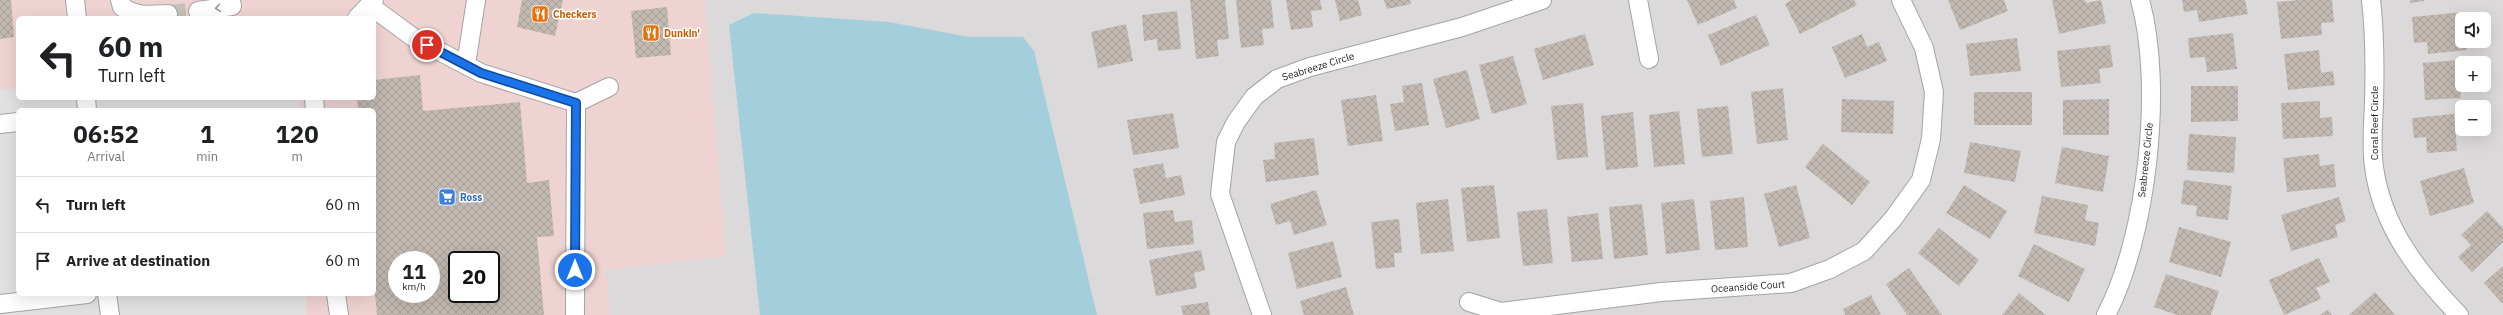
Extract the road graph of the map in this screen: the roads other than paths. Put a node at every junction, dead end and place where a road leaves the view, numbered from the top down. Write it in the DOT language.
graph roads {
  1 [pos="75,0"];
  2 [pos="120,0"];
  3 [pos="232,0"];
  4 [pos="476,0"];
  5 [pos="1542,0"];
  6 [pos="1638,0"];
  7 [pos="1901,0"];
  8 [pos="2140,0"];
  9 [pos="2371,0"];
  10 [pos="367,8"];
  11 [pos="198,11"];
  12 [pos="168,14"];
  13 [pos="77,16"];
  14 [pos="1649,59"];
  15 [pos="466,65"];
  16 [pos="609,87"];
  17 [pos="576,103"];
  18 [pos="16,122"];
  19 [pos="0,124"];
  20 [pos="70,296"];
  21 [pos="107,296"];
  22 [pos="336,296"];
  23 [pos="1469,302"];
  24 [pos="0,304"];
  25 [pos="110,315"];
  26 [pos="339,315"];
  27 [pos="575,315"];
  28 [pos="1262,315"];
  29 [pos="2106,315"];
  30 [pos="2459,315"];
  1 -- 13 [label="street"];
  2 -- 12 [label="street"];
  3 -- 11 [label="street, one-way"];
  4 -- 15 [label="street"];
  5 -- 28 [label="street, Seabreeze Circle"];
  6 -- 14 [label="street"];
  7 -- 23 [label="street, Oceanside Court"];
  8 -- 29 [label="street, Seabreeze Circle"];
  9 -- 30 [label="street, Coral Reef Circle"];
  10 -- 15 [label="street"];
  15 -- 17 [label="street"];
  16 -- 17 [label="street"];
  17 -- 27 [label="street"];
  18 -- 19 [label="street"];
  20 -- 24 [label="street"];
  21 -- 25 [label="street"];
  22 -- 26 [label="street"];
}
